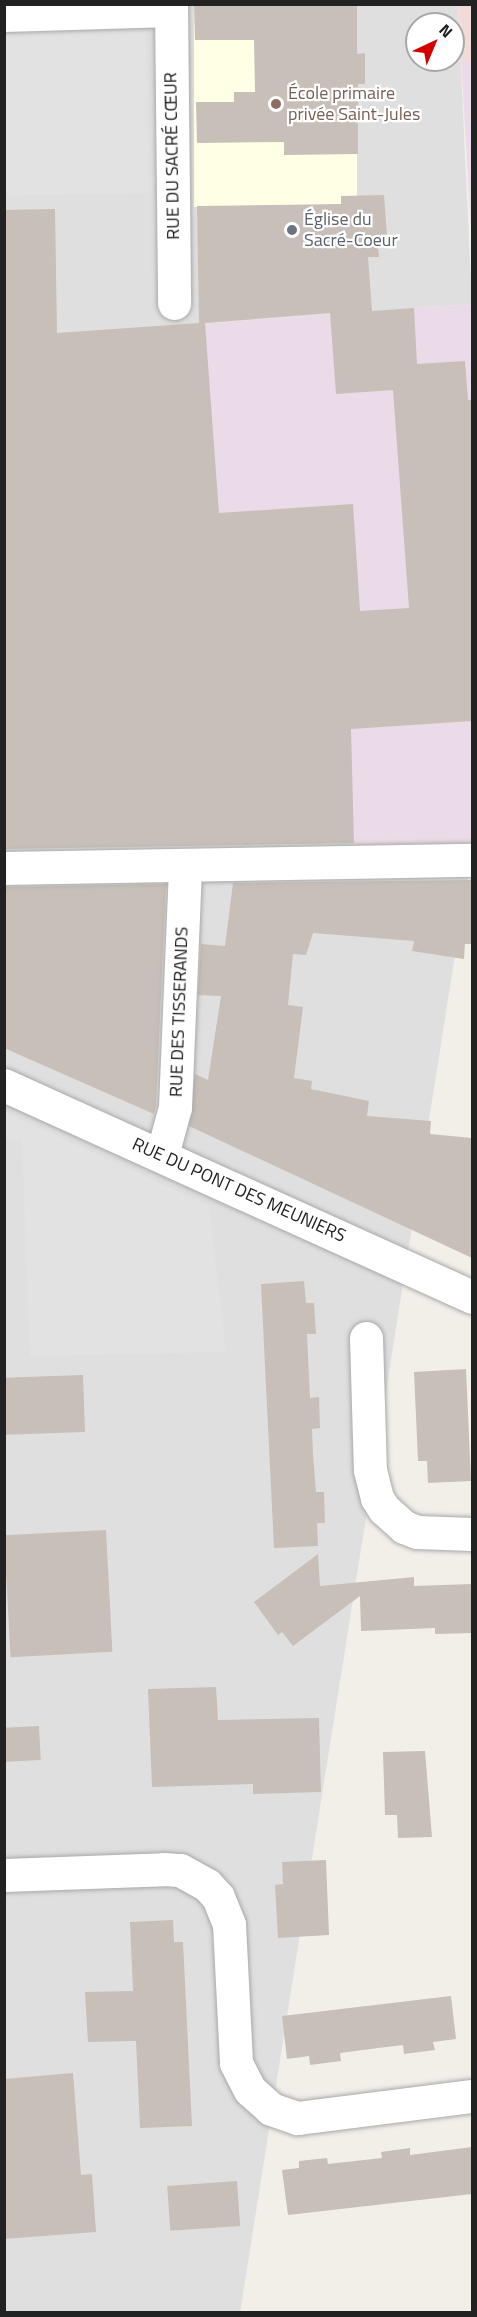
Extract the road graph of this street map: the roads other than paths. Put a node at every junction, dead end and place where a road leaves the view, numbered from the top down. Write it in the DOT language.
graph roads {
  1 [pos="171,7"];
  2 [pos="4,15"];
  3 [pos="174,303"];
  4 [pos="472,860"];
  5 [pos="185,867"];
  6 [pos="4,868"];
  7 [pos="4,1085"];
  8 [pos="162,1155"];
  9 [pos="472,1297"];
  10 [pos="366,1338"];
  11 [pos="472,1534"];
  12 [pos="4,1875"];
  13 [pos="472,2096"];
  1 -- 2 [label="street, RUE DU SACRÉ CŒUR"];
  1 -- 3 [label="street, RUE DU SACRÉ CŒUR"];
  4 -- 5 [label="street"];
  5 -- 6 [label="street"];
  5 -- 8 [label="street, RUE DES TISSERANDS"];
  7 -- 8 [label="street, RUE DU PONT DES MEUNIERS"];
  8 -- 9 [label="street, RUE DU PONT DES MEUNIERS"];
  10 -- 11 [label="street"];
  12 -- 13 [label="street"];
}
